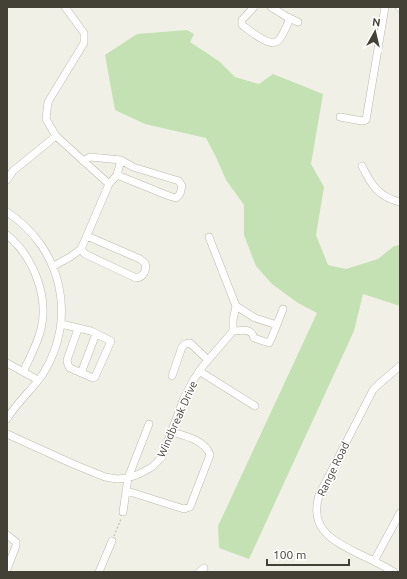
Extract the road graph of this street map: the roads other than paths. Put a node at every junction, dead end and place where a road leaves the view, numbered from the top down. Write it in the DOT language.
graph roads {
  1 [pos="65,7"];
  2 [pos="254,7"];
  3 [pos="271,7"];
  4 [pos="385,7"];
  5 [pos="290,18"];
  6 [pos="298,22"];
  7 [pos="340,117"];
  8 [pos="56,136"];
  9 [pos="121,160"];
  10 [pos="83,161"];
  11 [pos="362,166"];
  12 [pos="117,175"];
  13 [pos="7,180"];
  14 [pos="109,184"];
  15 [pos="400,202"];
  16 [pos="7,212"];
  17 [pos="7,235"];
  18 [pos="87,236"];
  19 [pos="209,237"];
  20 [pos="81,249"];
  21 [pos="54,266"];
  22 [pos="236,306"];
  23 [pos="283,309"];
  24 [pos="255,318"];
  25 [pos="61,324"];
  26 [pos="277,325"];
  27 [pos="78,329"];
  28 [pos="248,330"];
  29 [pos="233,331"];
  30 [pos="96,334"];
  31 [pos="208,360"];
  32 [pos="7,363"];
  33 [pos="400,366"];
  34 [pos="199,371"];
  35 [pos="23,372"];
  36 [pos="80,373"];
  37 [pos="172,376"];
  38 [pos="38,380"];
  39 [pos="255,406"];
  40 [pos="7,420"];
  41 [pos="149,424"];
  42 [pos="172,432"];
  43 [pos="7,434"];
  44 [pos="128,478"];
  45 [pos="127,491"];
  46 [pos="123,512"];
  47 [pos="400,513"];
  48 [pos="7,535"];
  49 [pos="112,541"];
  50 [pos="9,560"];
  51 [pos="374,561"];
  52 [pos="7,569"];
  53 [pos="99,572"];
  54 [pos="394,572"];
  1 -- 8 [label="street"];
  2 -- 5 [label="street"];
  3 -- 5 [label="street"];
  4 -- 7 [label="street"];
  5 -- 6 [label="street"];
  8 -- 10 [label="street"];
  8 -- 13 [label="street"];
  9 -- 10 [label="street"];
  9 -- 12 [label="street"];
  9 -- 12 [label="street"];
  10 -- 14 [label="street"];
  11 -- 15 [label="street"];
  12 -- 14 [label="street"];
  14 -- 18 [label="street"];
  16 -- 21 [label="street"];
  17 -- 35 [label="street"];
  18 -- 20 [label="street"];
  18 -- 20 [label="street"];
  19 -- 22 [label="street"];
  20 -- 21 [label="street"];
  21 -- 25 [label="street"];
  22 -- 24 [label="street"];
  22 -- 29 [label="street"];
  23 -- 26 [label="street"];
  24 -- 26 [label="street"];
  24 -- 28 [label="street"];
  25 -- 27 [label="street"];
  25 -- 38 [label="street"];
  26 -- 28 [label="street"];
  27 -- 30 [label="street"];
  27 -- 36 [label="street"];
  28 -- 29 [label="street"];
  29 -- 31 [label="street, Windbreak Drive"];
  30 -- 36 [label="street"];
  30 -- 36 [label="street"];
  31 -- 34 [label="street, Windbreak Drive"];
  31 -- 37 [label="street"];
  32 -- 35 [label="street"];
  33 -- 51 [label="street, Range Road"];
  34 -- 39 [label="street"];
  34 -- 42 [label="street, Windbreak Drive"];
  35 -- 38 [label="street"];
  38 -- 40 [label="street"];
  41 -- 44 [label="street, Windbreak Drive"];
  42 -- 44 [label="street, Windbreak Drive"];
  42 -- 45 [label="street"];
  43 -- 44 [label="street, Windbreak Drive"];
  44 -- 45 [label="street, Windbreak Drive"];
  45 -- 46 [label="street, Windbreak Drive"];
  47 -- 51 [label="street"];
  48 -- 50 [label="street"];
  49 -- 53 [label="street"];
  50 -- 52 [label="street"];
  51 -- 54 [label="street, Range Road"];
}
